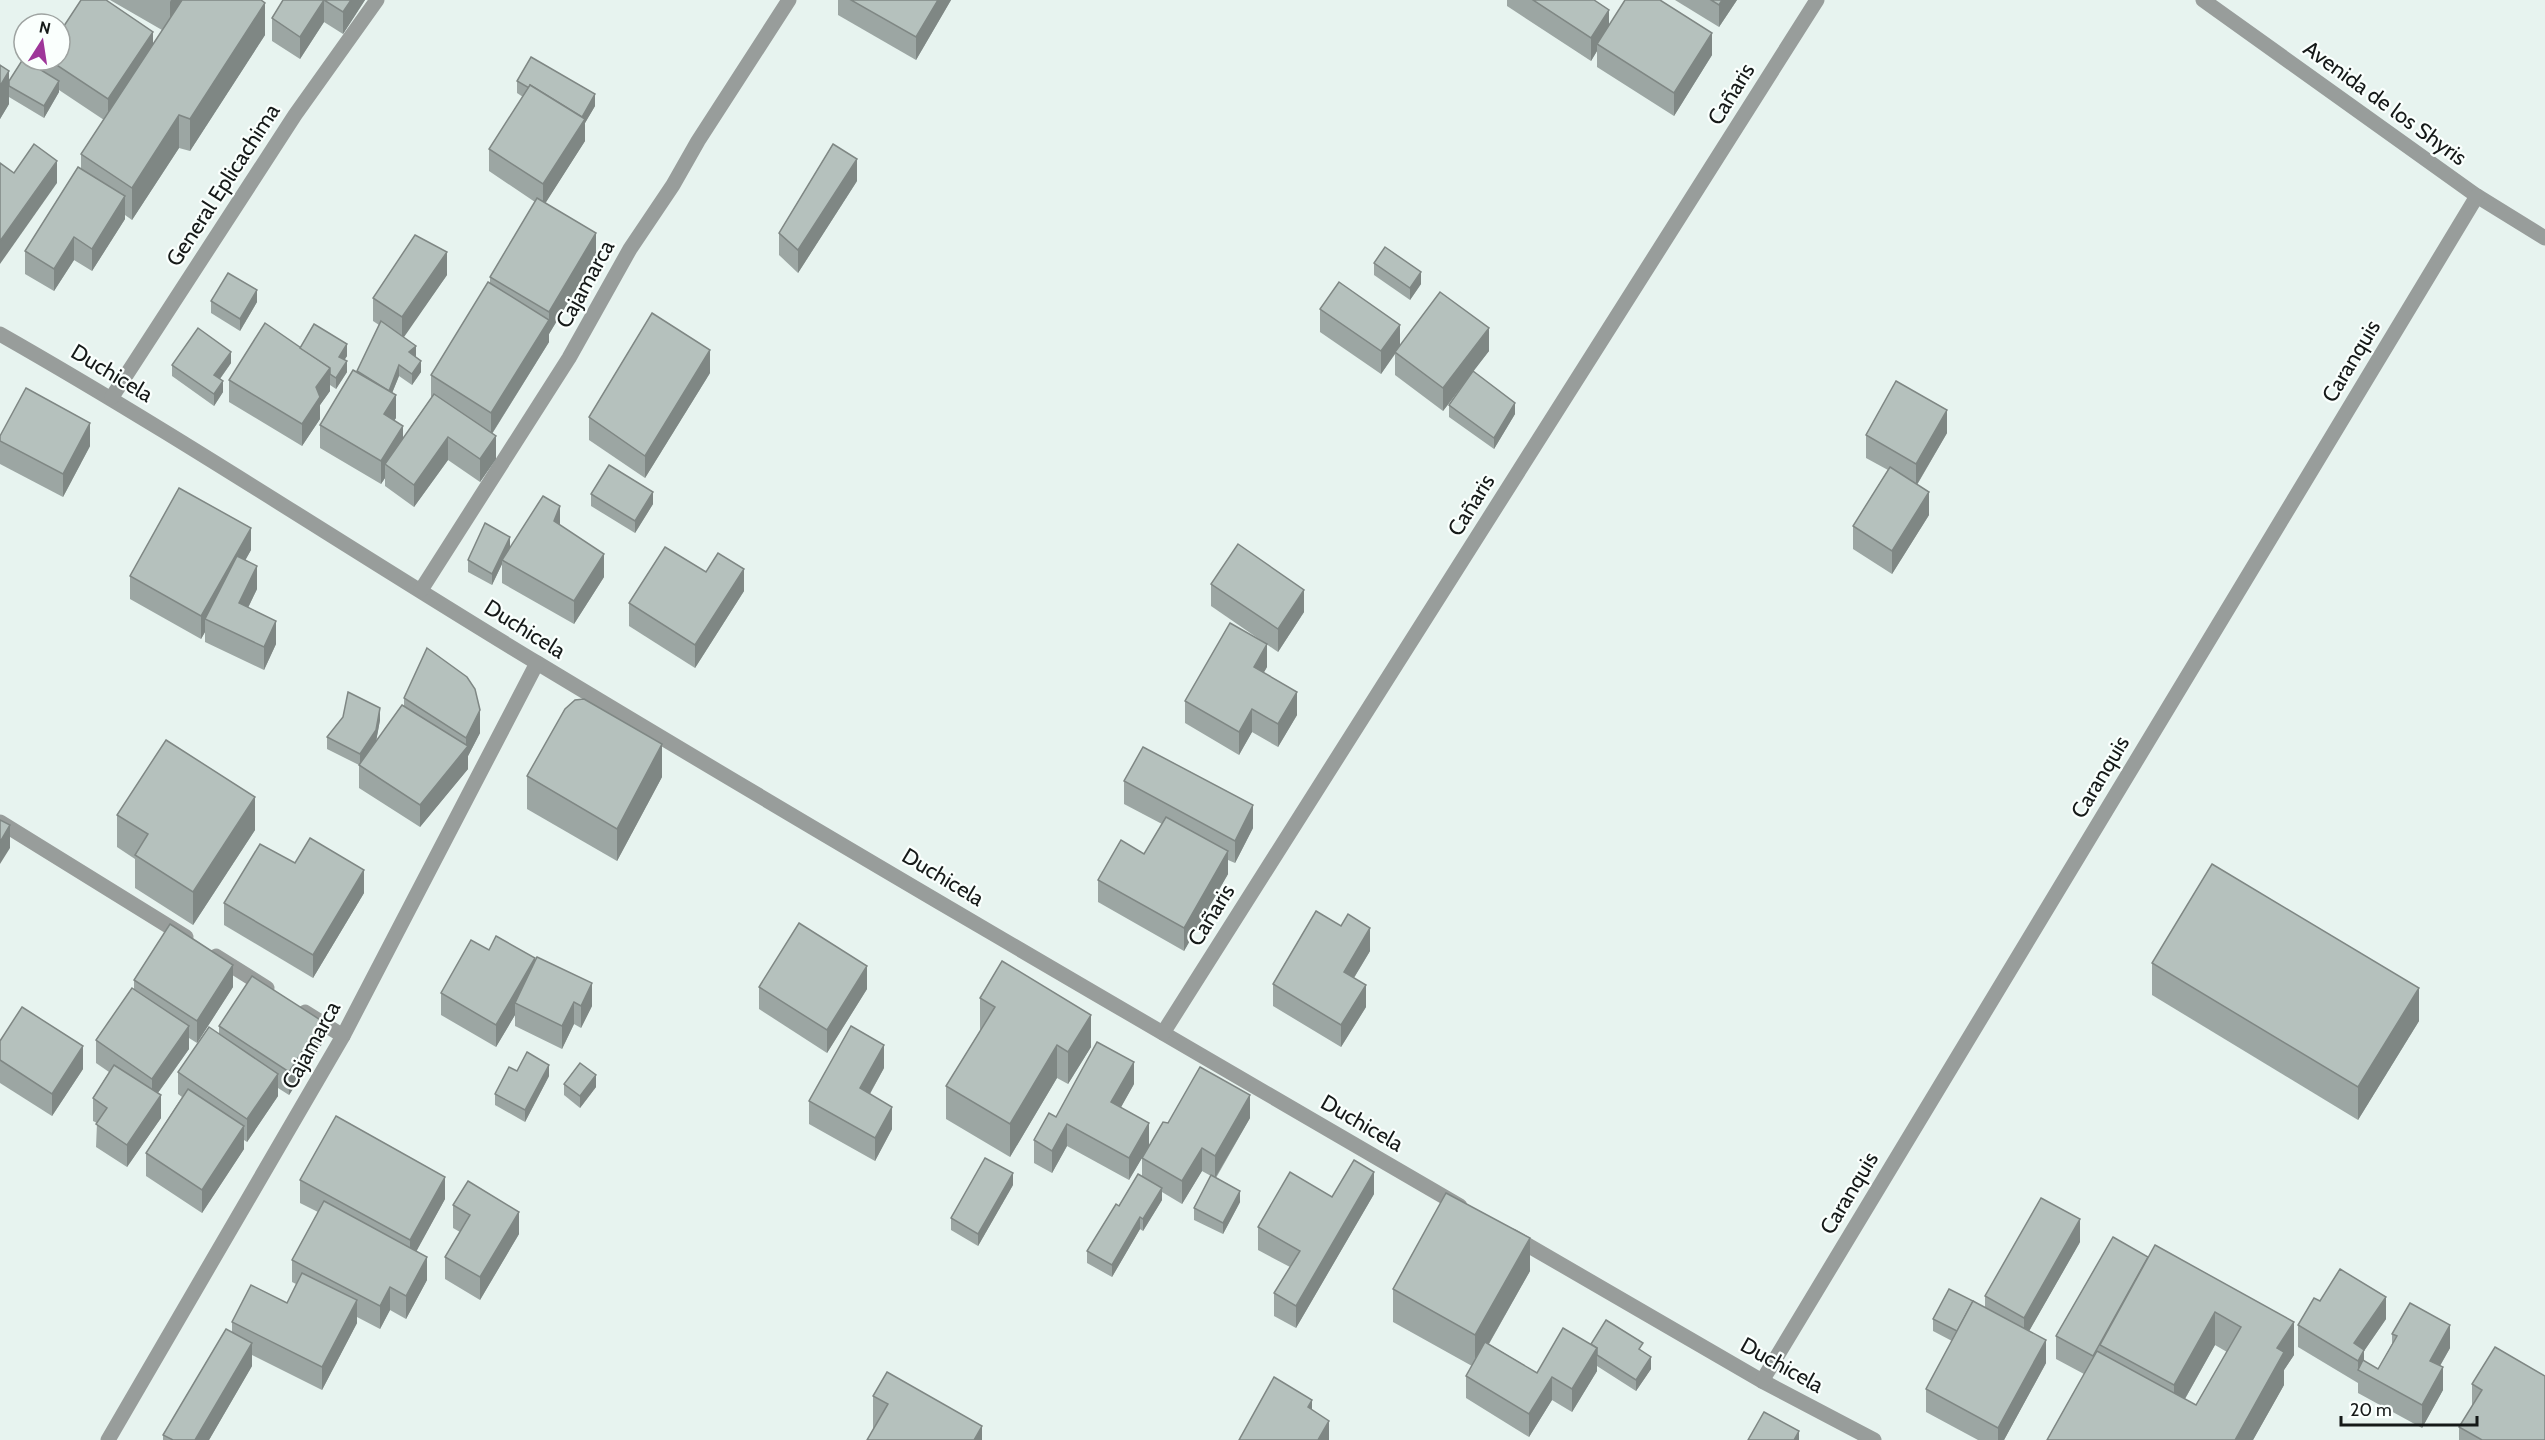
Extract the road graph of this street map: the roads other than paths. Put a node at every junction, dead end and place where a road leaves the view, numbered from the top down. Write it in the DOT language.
graph roads {
  1 [pos="377,0"];
  2 [pos="789,0"];
  3 [pos="1817,0"];
  4 [pos="2203,0"];
  5 [pos="2477,196"];
  6 [pos="2545,238"];
  7 [pos="0,334"];
  8 [pos="112,397"];
  9 [pos="421,590"];
  10 [pos="537,663"];
  11 [pos="0,822"];
  12 [pos="1163,1033"];
  13 [pos="344,1036"];
  14 [pos="1473,1213"];
  15 [pos="1504,1231"];
  16 [pos="1762,1381"];
  17 [pos="108,1440"];
  18 [pos="1874,1440"];
  1 -- 8 [label="street, General Eplicachima"];
  2 -- 9 [label="street, Cajamarca"];
  3 -- 12 [label="street, Cañaris"];
  4 -- 5 [label="street, Avenida de los Shyris"];
  5 -- 6 [label="street, Avenida de los Shyris"];
  5 -- 16 [label="street, Caranquis"];
  7 -- 8 [label="street, Duchicela"];
  8 -- 9 [label="street, Duchicela"];
  9 -- 10 [label="street, Duchicela"];
  10 -- 12 [label="street, Duchicela"];
  10 -- 13 [label="street, Cajamarca"];
  11 -- 13 [label="street"];
  12 -- 14 [label="street, Duchicela"];
  13 -- 17 [label="street, Cajamarca"];
  15 -- 16 [label="street, Duchicela"];
  16 -- 18 [label="street, Duchicela"];
}
